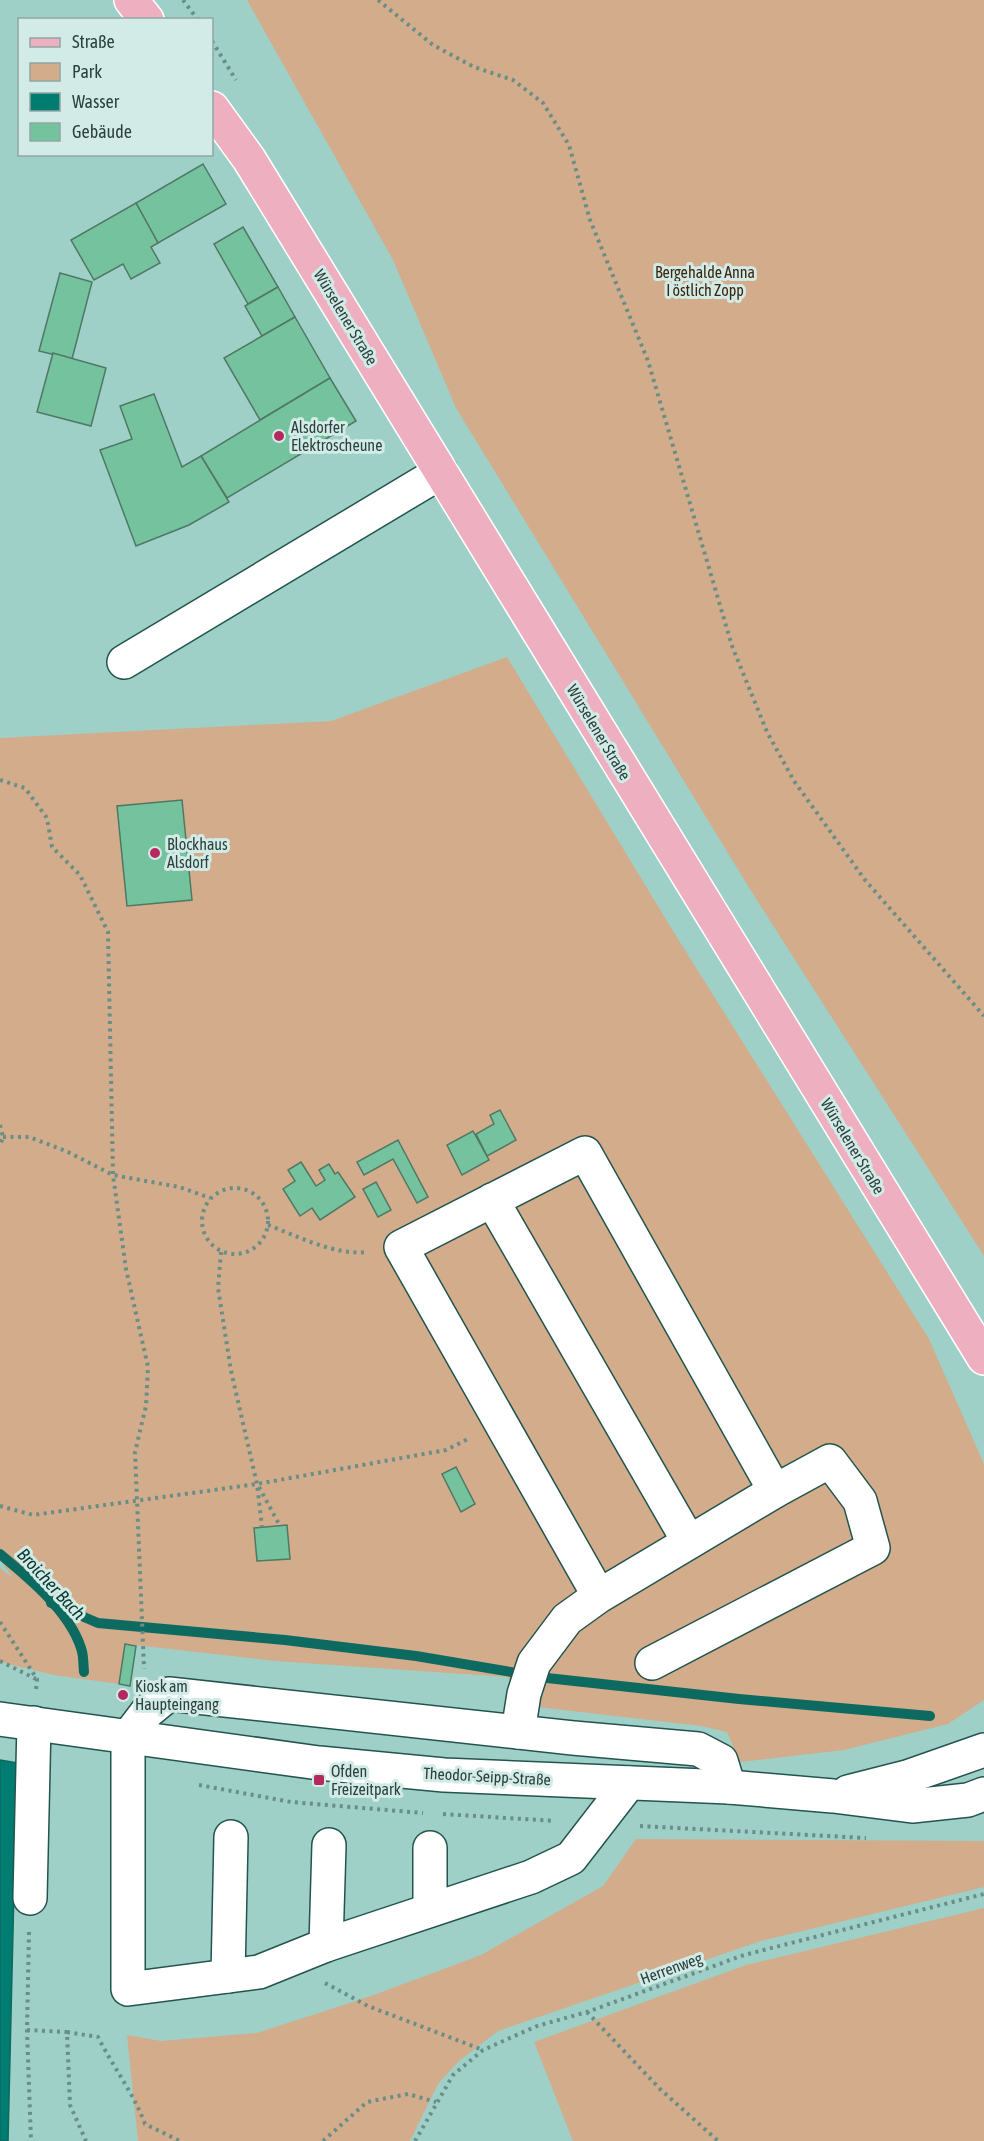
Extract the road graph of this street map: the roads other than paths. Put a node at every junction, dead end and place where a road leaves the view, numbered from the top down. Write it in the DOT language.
graph roads {
  1 [pos="131,0"];
  2 [pos="145,18"];
  3 [pos="213,109"];
  4 [pos="441,472"];
  5 [pos="124,662"];
  6 [pos="492,1200"];
  7 [pos="984,1358"];
  8 [pos="775,1491"];
  9 [pos="688,1542"];
  10 [pos="599,1596"];
  11 [pos="652,1663"];
  12 [pos="0,1719"];
  13 [pos="34,1723"];
  14 [pos="518,1732"];
  15 [pos="128,1737"];
  16 [pos="984,1750"];
  17 [pos="629,1783"];
  18 [pos="729,1787"];
  19 [pos="984,1794"];
  20 [pos="833,1796"];
  21 [pos="231,1837"];
  22 [pos="328,1845"];
  23 [pos="430,1848"];
  24 [pos="30,1898"];
  25 [pos="430,1910"];
  26 [pos="326,1945"];
  27 [pos="228,1976"];
  1 -- 2 [label="main road"];
  3 -- 4 [label="main road, Würselener Straße"];
  4 -- 5 [label="street"];
  4 -- 7 [label="main road, Würselener Straße"];
  6 -- 8 [label="street"];
  6 -- 9 [label="street"];
  6 -- 10 [label="street"];
  8 -- 9 [label="street"];
  8 -- 11 [label="street"];
  9 -- 10 [label="street"];
  10 -- 14 [label="street"];
  12 -- 13 [label="street, Theodor-Seipp-Straße"];
  13 -- 15 [label="street, Theodor-Seipp-Straße"];
  13 -- 24 [label="street"];
  14 -- 15 [label="street"];
  14 -- 18 [label="street"];
  15 -- 17 [label="street, Theodor-Seipp-Straße"];
  15 -- 27 [label="street"];
  16 -- 20 [label="street, Theodor-Seipp-Straße"];
  17 -- 18 [label="street, Theodor-Seipp-Straße"];
  17 -- 25 [label="street"];
  18 -- 20 [label="street, Theodor-Seipp-Straße"];
  19 -- 20 [label="street, Theodor-Seipp-Straße"];
  21 -- 27 [label="street"];
  22 -- 26 [label="street"];
  23 -- 25 [label="street"];
  25 -- 26 [label="street"];
  26 -- 27 [label="street"];
}
